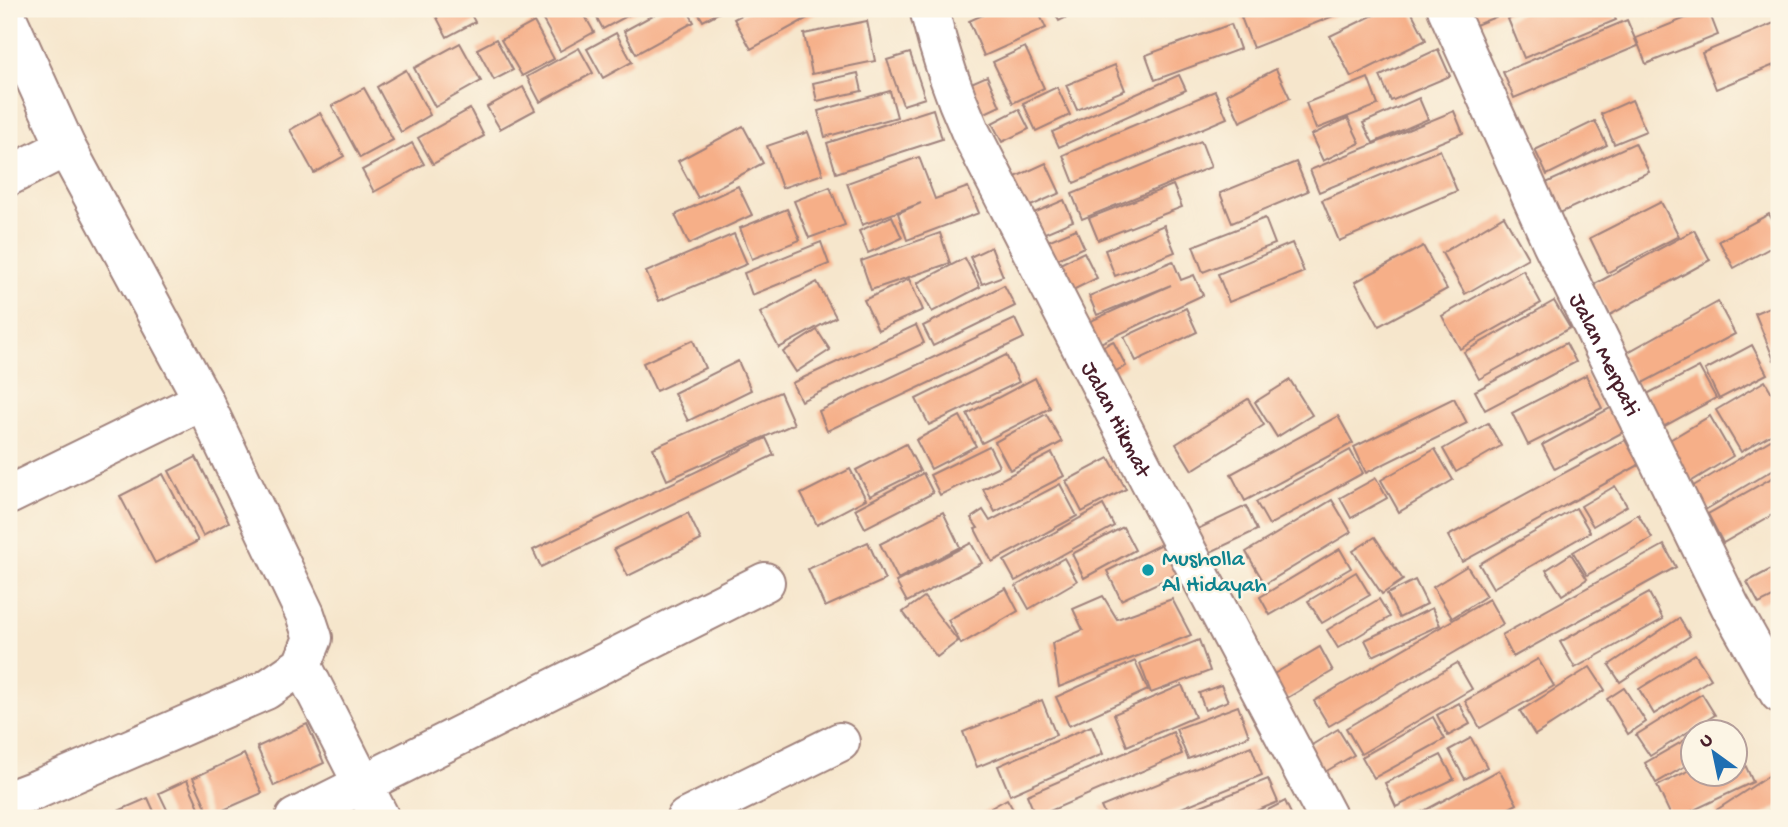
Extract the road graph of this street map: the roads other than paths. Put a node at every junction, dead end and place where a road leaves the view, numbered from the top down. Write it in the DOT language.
graph roads {
  1 [pos="929,9"];
  2 [pos="1447,9"];
  3 [pos="9,22"];
  4 [pos="66,147"];
  5 [pos="9,176"];
  6 [pos="203,400"];
  7 [pos="9,495"];
  8 [pos="765,583"];
  9 [pos="302,665"];
  10 [pos="1779,693"];
  11 [pos="840,742"];
  12 [pos="363,784"];
  13 [pos="9,800"];
  14 [pos="295,818"];
  15 [pos="380,818"];
  16 [pos="686,818"];
  17 [pos="1328,818"];
  1 -- 17 [label="street, Jalan Hikmat"];
  2 -- 10 [label="street, Jalan Merpati"];
  3 -- 4 [label="street"];
  4 -- 5 [label="street"];
  4 -- 6 [label="street"];
  6 -- 7 [label="street"];
  6 -- 9 [label="street"];
  8 -- 12 [label="street"];
  9 -- 12 [label="street"];
  9 -- 13 [label="street"];
  11 -- 16 [label="street"];
  12 -- 14 [label="street"];
  12 -- 15 [label="street"];
}
